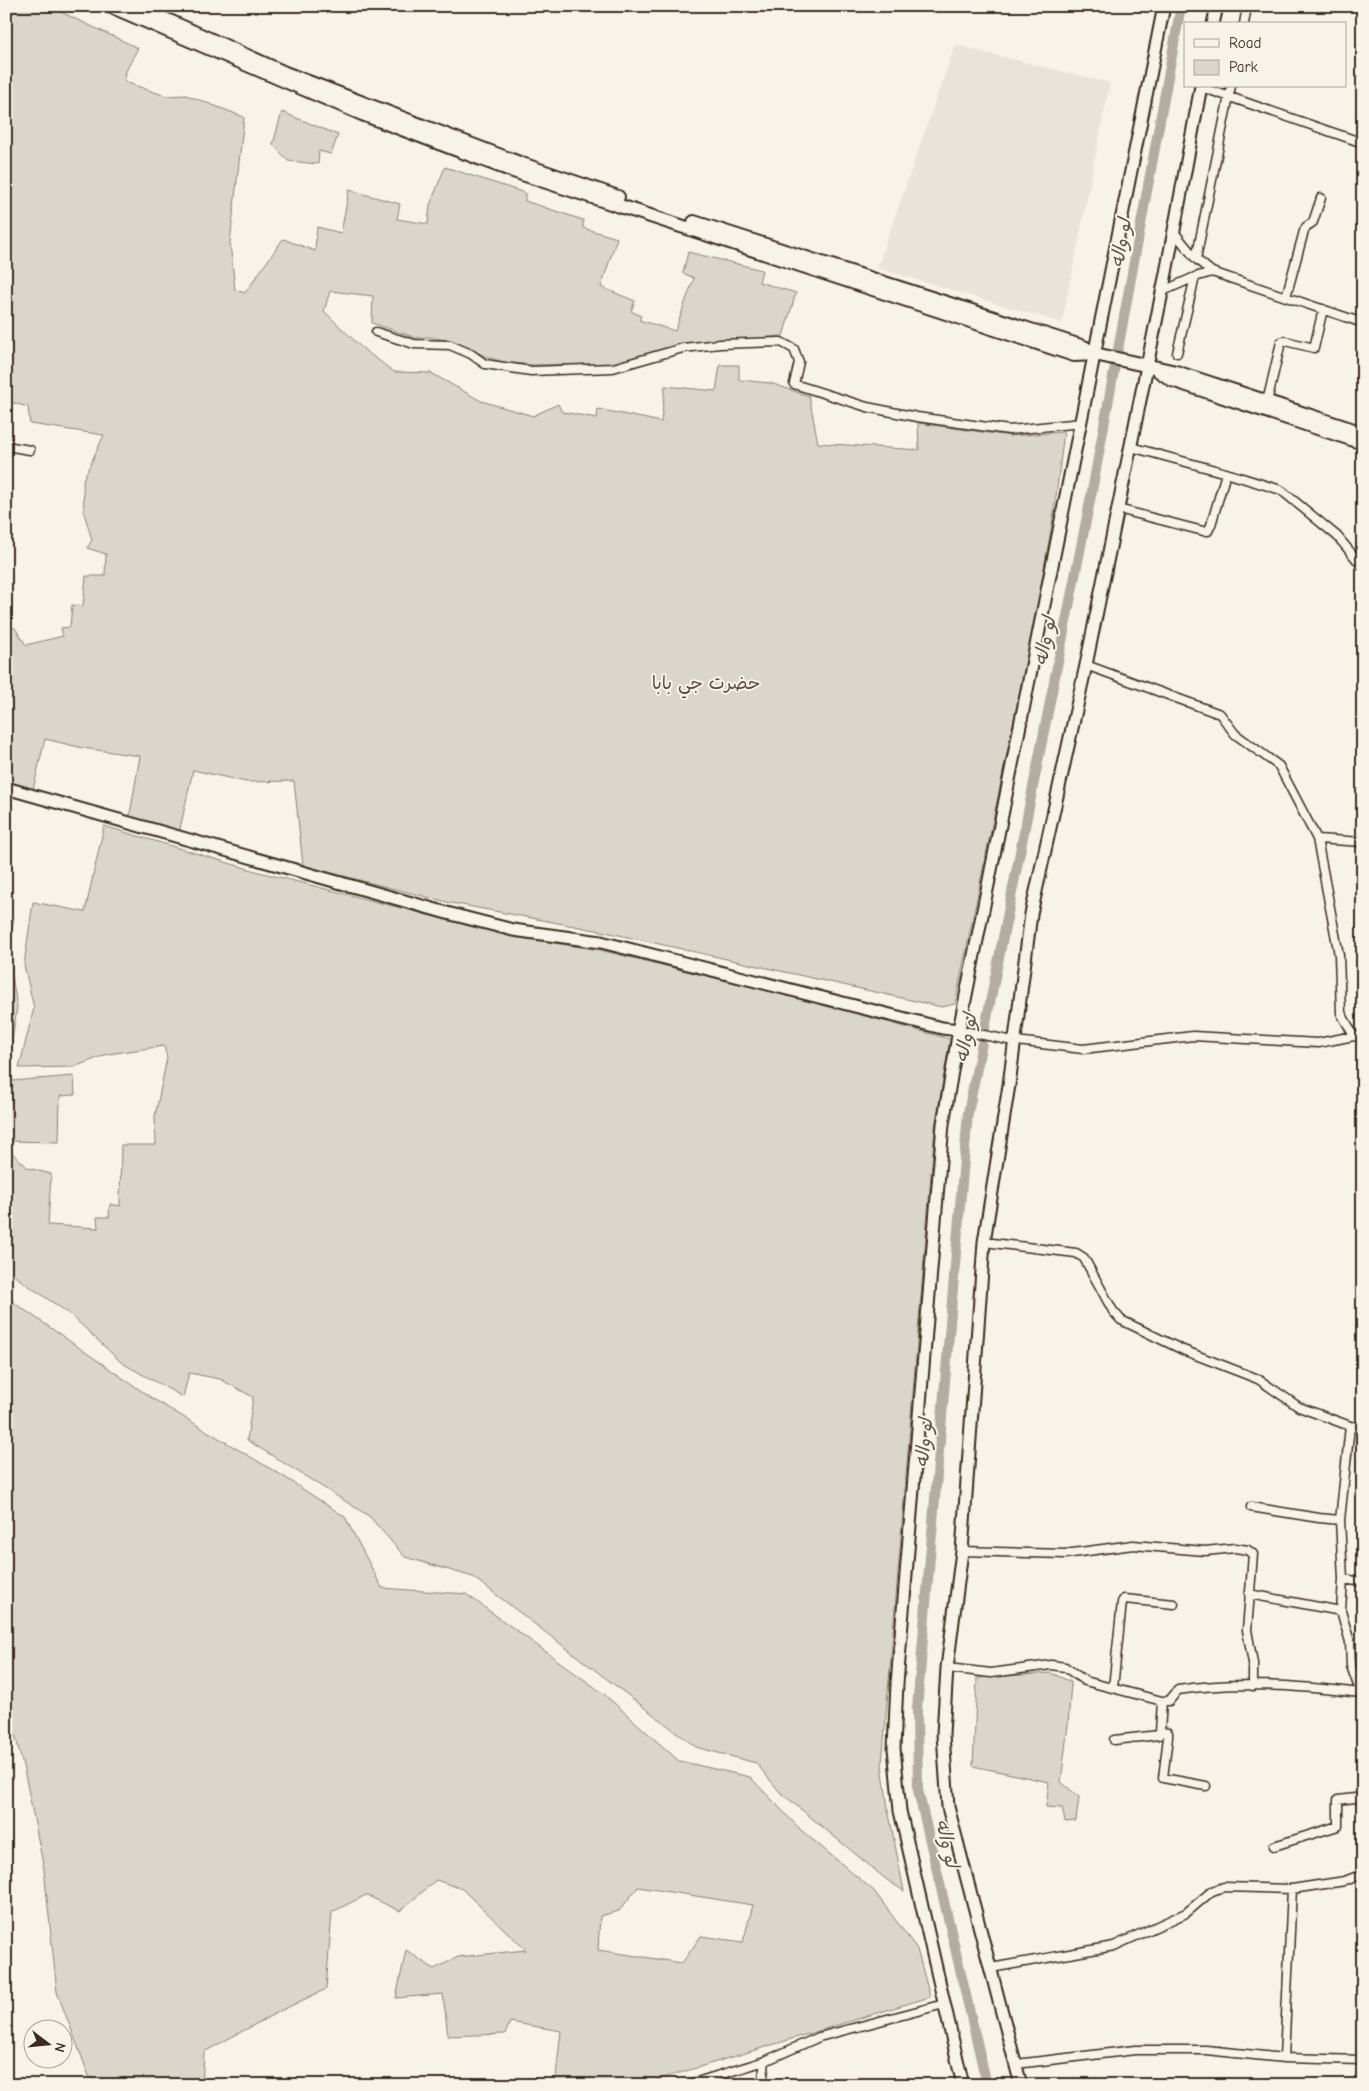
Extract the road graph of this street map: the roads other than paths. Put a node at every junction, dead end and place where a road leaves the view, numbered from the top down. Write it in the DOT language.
graph roads {
  1 [pos="110,6"];
  2 [pos="136,6"];
  3 [pos="1164,6"];
  4 [pos="1216,6"];
  5 [pos="1247,6"];
  6 [pos="1213,22"];
  7 [pos="1244,22"];
  8 [pos="1201,88"];
  9 [pos="1207,88"];
  10 [pos="1231,88"];
  11 [pos="1229,96"];
  12 [pos="369,111"];
  13 [pos="1363,143"];
  14 [pos="1321,198"];
  15 [pos="1174,232"];
  16 [pos="1196,259"];
  17 [pos="1212,272"];
  18 [pos="1195,277"];
  19 [pos="1163,291"];
  20 [pos="1286,297"];
  21 [pos="1323,309"];
  22 [pos="1363,322"];
  23 [pos="376,332"];
  24 [pos="1177,353"];
  25 [pos="1100,355"];
  26 [pos="1146,365"];
  27 [pos="1267,402"];
  28 [pos="1082,423"];
  29 [pos="1363,433"];
  30 [pos="1363,443"];
  31 [pos="6,446"];
  32 [pos="1130,447"];
  33 [pos="30,450"];
  34 [pos="1226,473"];
  35 [pos="1118,509"];
  36 [pos="1363,567"];
  37 [pos="1086,665"];
  38 [pos="6,788"];
  39 [pos="1317,839"];
  40 [pos="1363,842"];
  41 [pos="965,1030"];
  42 [pos="1354,1036"];
  43 [pos="1363,1038"];
  44 [pos="1011,1040"];
  45 [pos="984,1242"];
  46 [pos="1350,1426"];
  47 [pos="1363,1427"];
  48 [pos="1252,1507"];
  49 [pos="1340,1520"];
  50 [pos="962,1551"];
  51 [pos="1343,1579"];
  52 [pos="1363,1582"];
  53 [pos="1249,1594"];
  54 [pos="1174,1604"];
  55 [pos="1341,1611"];
  56 [pos="947,1668"];
  57 [pos="1253,1686"];
  58 [pos="1113,1688"];
  59 [pos="1361,1696"];
  60 [pos="1162,1701"];
  61 [pos="1160,1732"];
  62 [pos="1114,1740"];
  63 [pos="1206,1786"];
  64 [pos="1363,1797"];
  65 [pos="1274,1846"];
  66 [pos="1363,1874"];
  67 [pos="1292,1889"];
  68 [pos="991,1968"];
  69 [pos="944,2004"];
  70 [pos="1284,2058"];
  71 [pos="1363,2060"];
  72 [pos="765,2061"];
  73 [pos="1016,2064"];
  74 [pos="687,2085"];
  75 [pos="762,2085"];
  76 [pos="963,2085"];
  77 [pos="1021,2085"];
  1 -- 12 [label="main road"];
  2 -- 12 [label="main road"];
  3 -- 25 [label="street"];
  4 -- 6 [label="street"];
  5 -- 7 [label="street"];
  8 -- 15 [label="street"];
  9 -- 11 [label="street"];
  10 -- 11 [label="street"];
  11 -- 13 [label="street"];
  11 -- 16 [label="street"];
  12 -- 25 [label="main road"];
  14 -- 20 [label="street"];
  15 -- 16 [label="street"];
  15 -- 19 [label="street"];
  16 -- 17 [label="street"];
  17 -- 18 [label="street"];
  17 -- 20 [label="street"];
  18 -- 19 [label="street"];
  18 -- 24 [label="street"];
  19 -- 26 [label="street"];
  20 -- 21 [label="street"];
  21 -- 22 [label="street"];
  21 -- 27 [label="street"];
  23 -- 28 [label="street"];
  25 -- 26 [label="main road"];
  25 -- 28 [label="street"];
  26 -- 27 [label="main road"];
  26 -- 30 [label="main road"];
  26 -- 32 [label="street"];
  27 -- 29 [label="main road"];
  28 -- 41 [label="street"];
  31 -- 33 [label="street"];
  32 -- 34 [label="street"];
  32 -- 35 [label="street"];
  34 -- 35 [label="street"];
  34 -- 36 [label="street"];
  35 -- 37 [label="street"];
  37 -- 39 [label="street"];
  37 -- 44 [label="street"];
  38 -- 41 [label="street"];
  39 -- 40 [label="street"];
  39 -- 42 [label="street"];
  41 -- 44 [label="street"];
  41 -- 69 [label="street"];
  42 -- 43 [label="street"];
  42 -- 44 [label="street"];
  44 -- 45 [label="street"];
  45 -- 46 [label="street"];
  45 -- 50 [label="street"];
  46 -- 47 [label="street"];
  46 -- 49 [label="street"];
  48 -- 49 [label="street"];
  49 -- 51 [label="street"];
  50 -- 53 [label="street"];
  50 -- 56 [label="street"];
  51 -- 52 [label="street"];
  51 -- 55 [label="street"];
  53 -- 55 [label="street"];
  53 -- 57 [label="street"];
  54 -- 58 [label="street"];
  55 -- 59 [label="street"];
  56 -- 58 [label="street"];
  56 -- 68 [label="street"];
  57 -- 59 [label="street"];
  57 -- 60 [label="street"];
  58 -- 60 [label="street"];
  60 -- 61 [label="street"];
  61 -- 62 [label="street"];
  61 -- 63 [label="street"];
  64 -- 65 [label="street"];
  66 -- 67 [label="street"];
  67 -- 68 [label="street"];
  67 -- 70 [label="street"];
  68 -- 73 [label="street"];
  69 -- 72 [label="street"];
  69 -- 76 [label="street"];
  70 -- 71 [label="street"];
  70 -- 73 [label="street"];
  72 -- 74 [label="street"];
  72 -- 75 [label="street"];
  73 -- 77 [label="street"];
}
